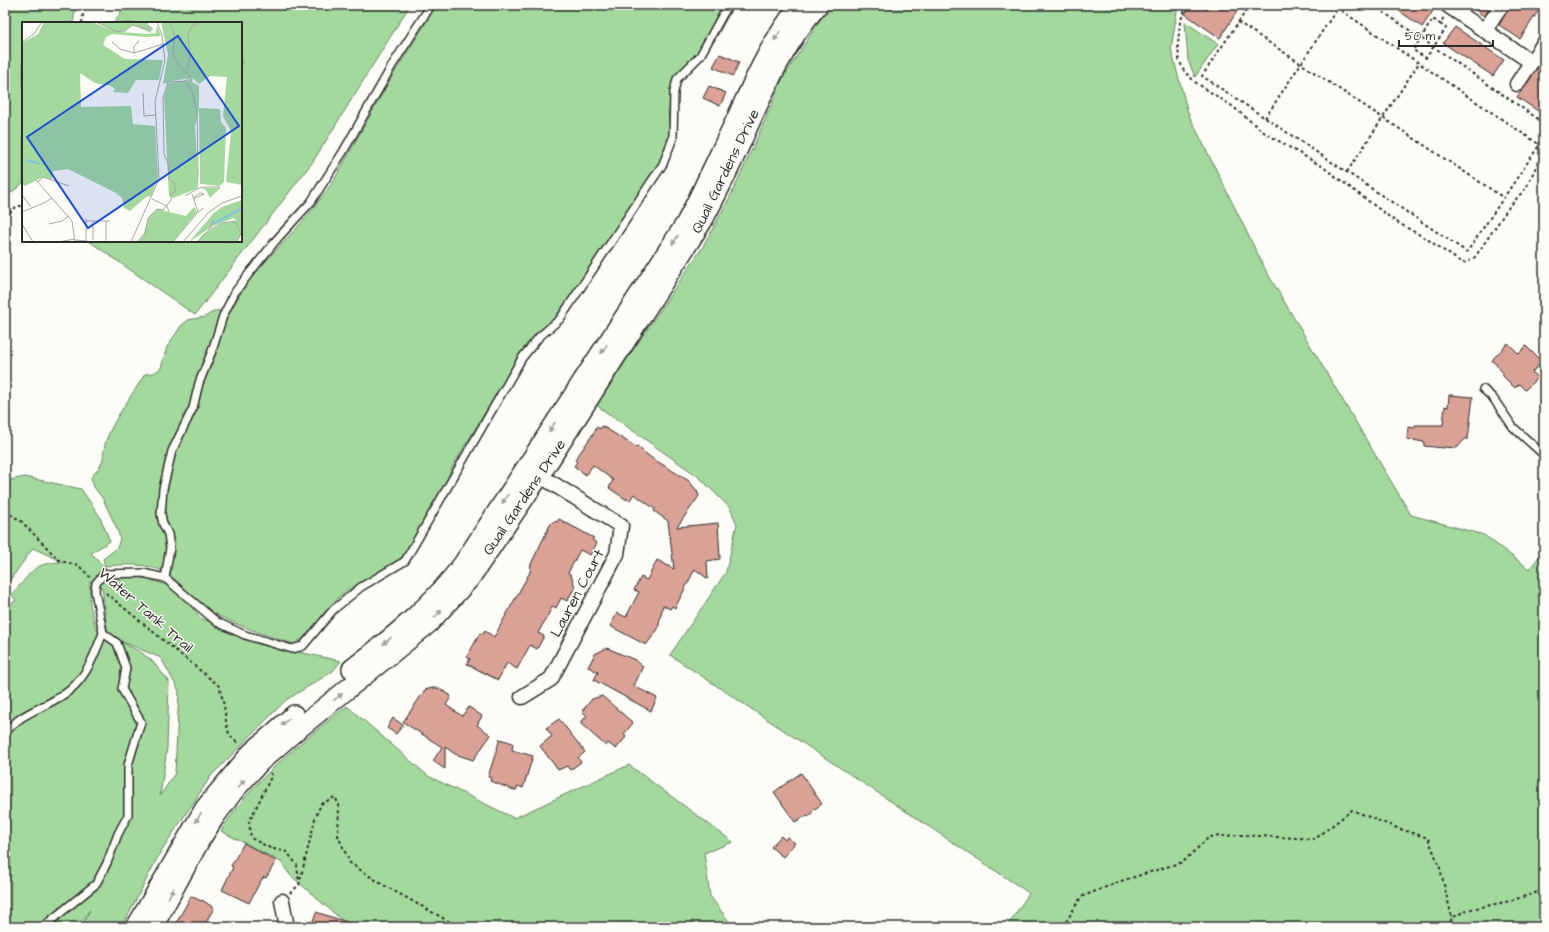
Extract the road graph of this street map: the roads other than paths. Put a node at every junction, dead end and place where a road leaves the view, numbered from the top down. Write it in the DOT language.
graph roads {
  1 [pos="430,5"];
  2 [pos="728,5"];
  3 [pos="800,5"];
  4 [pos="818,5"];
  5 [pos="1502,5"];
  6 [pos="1446,10"];
  7 [pos="1485,30"];
  8 [pos="1544,43"];
  9 [pos="1531,62"];
  10 [pos="1517,84"];
  11 [pos="1483,388"];
  12 [pos="1544,455"];
  13 [pos="533,471"];
  14 [pos="165,578"];
  15 [pos="103,633"];
  16 [pos="522,697"];
  17 [pos="5,734"];
  18 [pos="282,901"];
  19 [pos="43,927"];
  20 [pos="136,927"];
  21 [pos="153,927"];
  22 [pos="287,927"];
  1 -- 14 [label="lane"];
  2 -- 14 [label="lane"];
  3 -- 13 [label="main road, Quail Gardens Drive, one-way"];
  4 -- 13 [label="main road, Quail Gardens Drive"];
  5 -- 7 [label="street"];
  6 -- 7 [label="street"];
  7 -- 9 [label="street"];
  8 -- 9 [label="street"];
  9 -- 10 [label="street"];
  11 -- 12 [label="lane"];
  13 -- 16 [label="street, Lauren Court"];
  13 -- 20 [label="main road, Quail Gardens Drive, one-way"];
  21 -- 13 [label="main road, Quail Gardens Drive, one-way"];
  14 -- 15 [label="lane"];
  15 -- 17 [label="lane"];
  15 -- 19 [label="lane"];
  18 -- 22 [label="street"];
}
